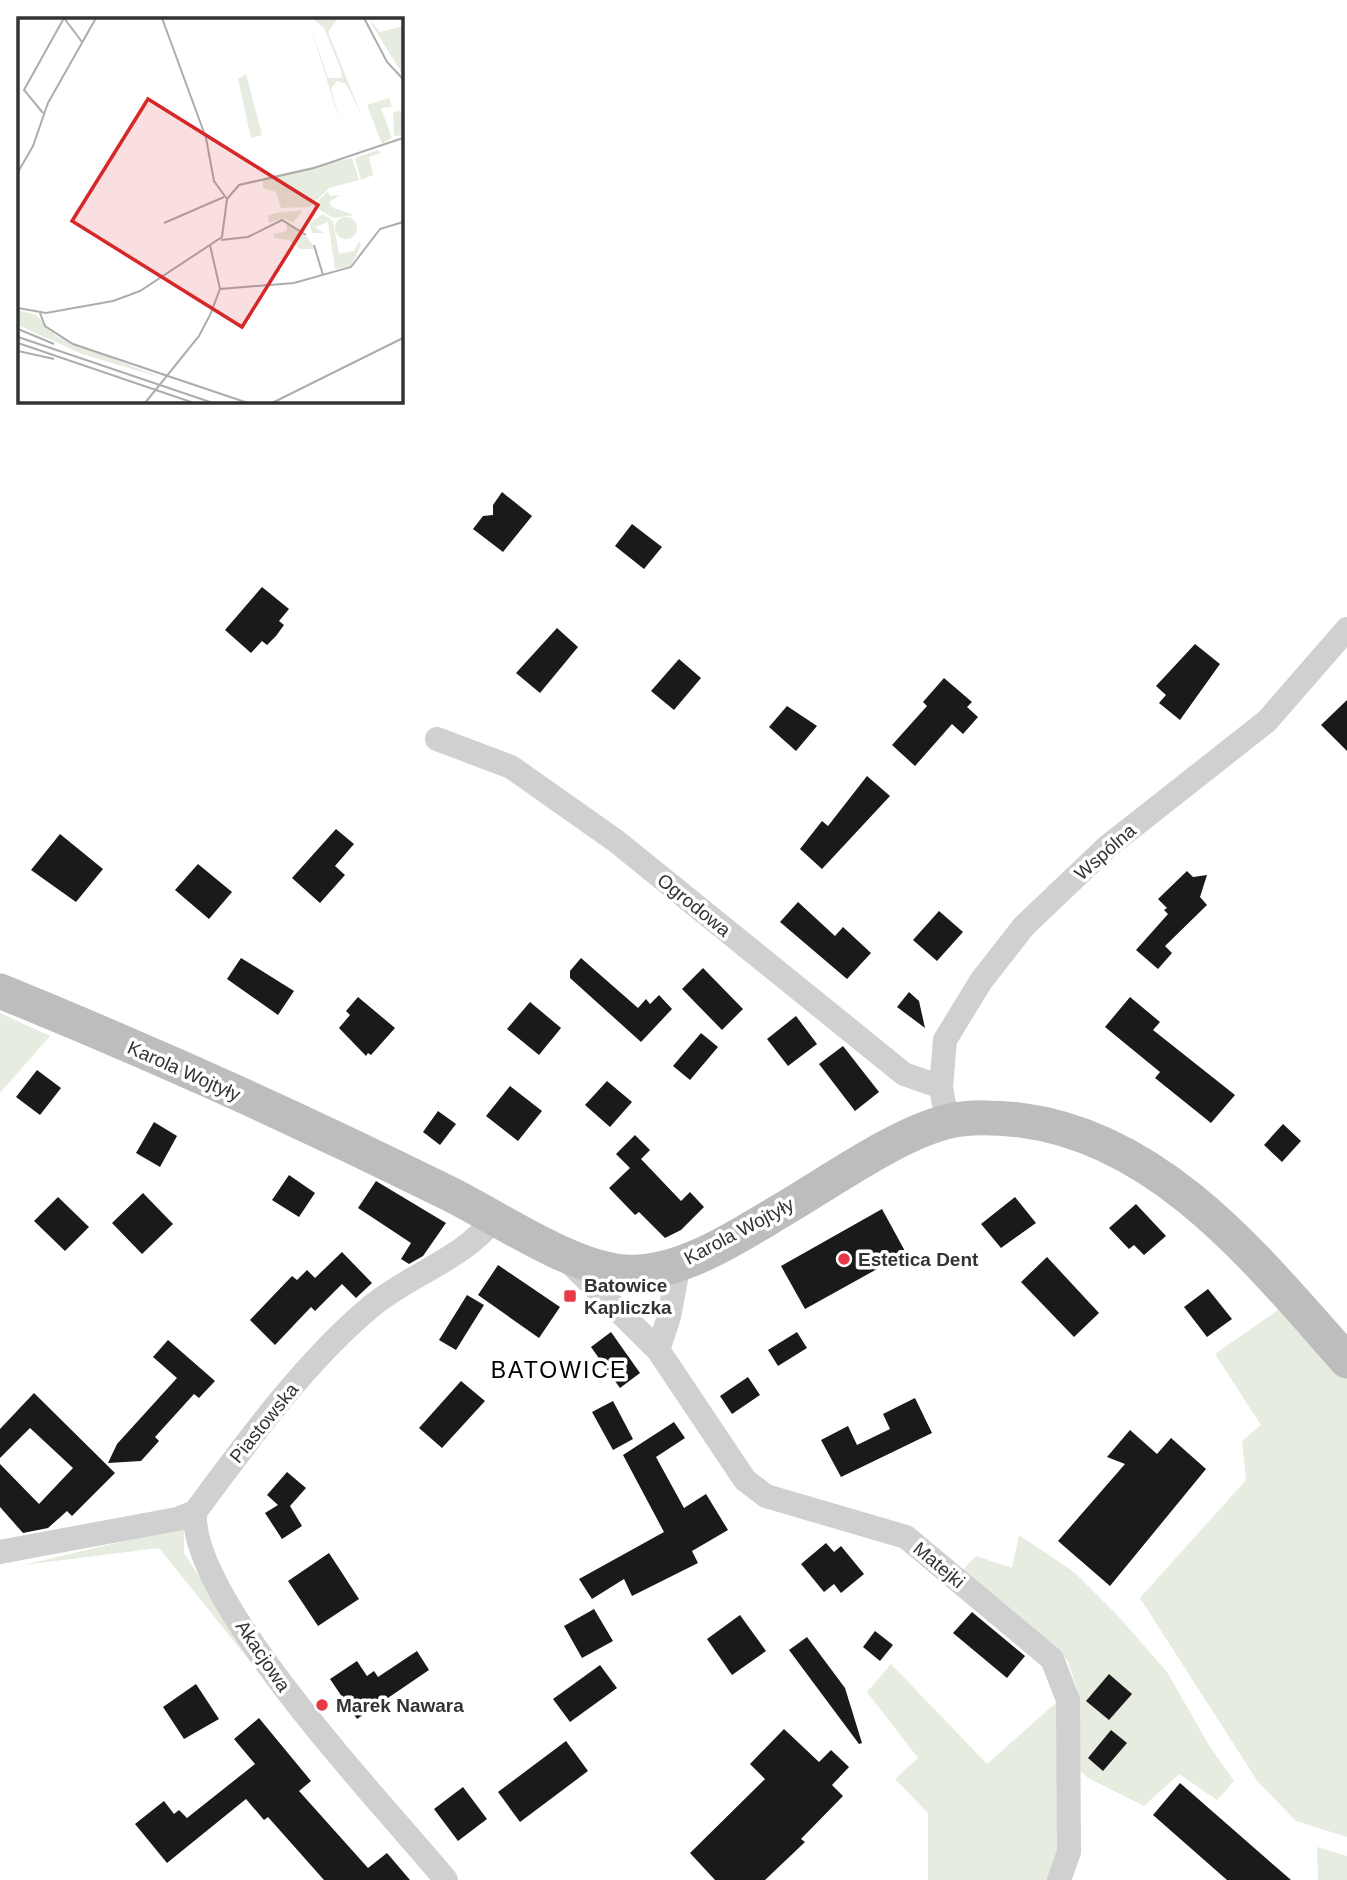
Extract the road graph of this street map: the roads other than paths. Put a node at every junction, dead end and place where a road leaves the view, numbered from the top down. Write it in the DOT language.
graph roads {
  1 [pos="1347,629"];
  2 [pos="437,739"];
  3 [pos="0,991"];
  4 [pos="941,1087"];
  5 [pos="947,1121"];
  6 [pos="495,1218"];
  7 [pos="556,1250"];
  8 [pos="679,1263"];
  9 [pos="657,1350"];
  10 [pos="1347,1361"];
  11 [pos="195,1512"];
  12 [pos="0,1552"];
  13 [pos="446,1880"];
  14 [pos="1059,1880"];
  1 -- 4 [label="street, Wspólna"];
  2 -- 4 [label="street, Ogrodowa"];
  3 -- 6 [label="street, Karola Wojtyły"];
  4 -- 5 [label="street, Wspólna"];
  5 -- 8 [label="street, Karola Wojtyły"];
  5 -- 10 [label="street, Karola Wojtyły"];
  6 -- 7 [label="street, Karola Wojtyły"];
  6 -- 11 [label="street, Piastowska"];
  7 -- 8 [label="street, Karola Wojtyły"];
  7 -- 9 [label="street, Matejki"];
  8 -- 9 [label="street"];
  9 -- 14 [label="street, Matejki"];
  11 -- 12 [label="street"];
  11 -- 13 [label="street, Akacjowa"];
}
